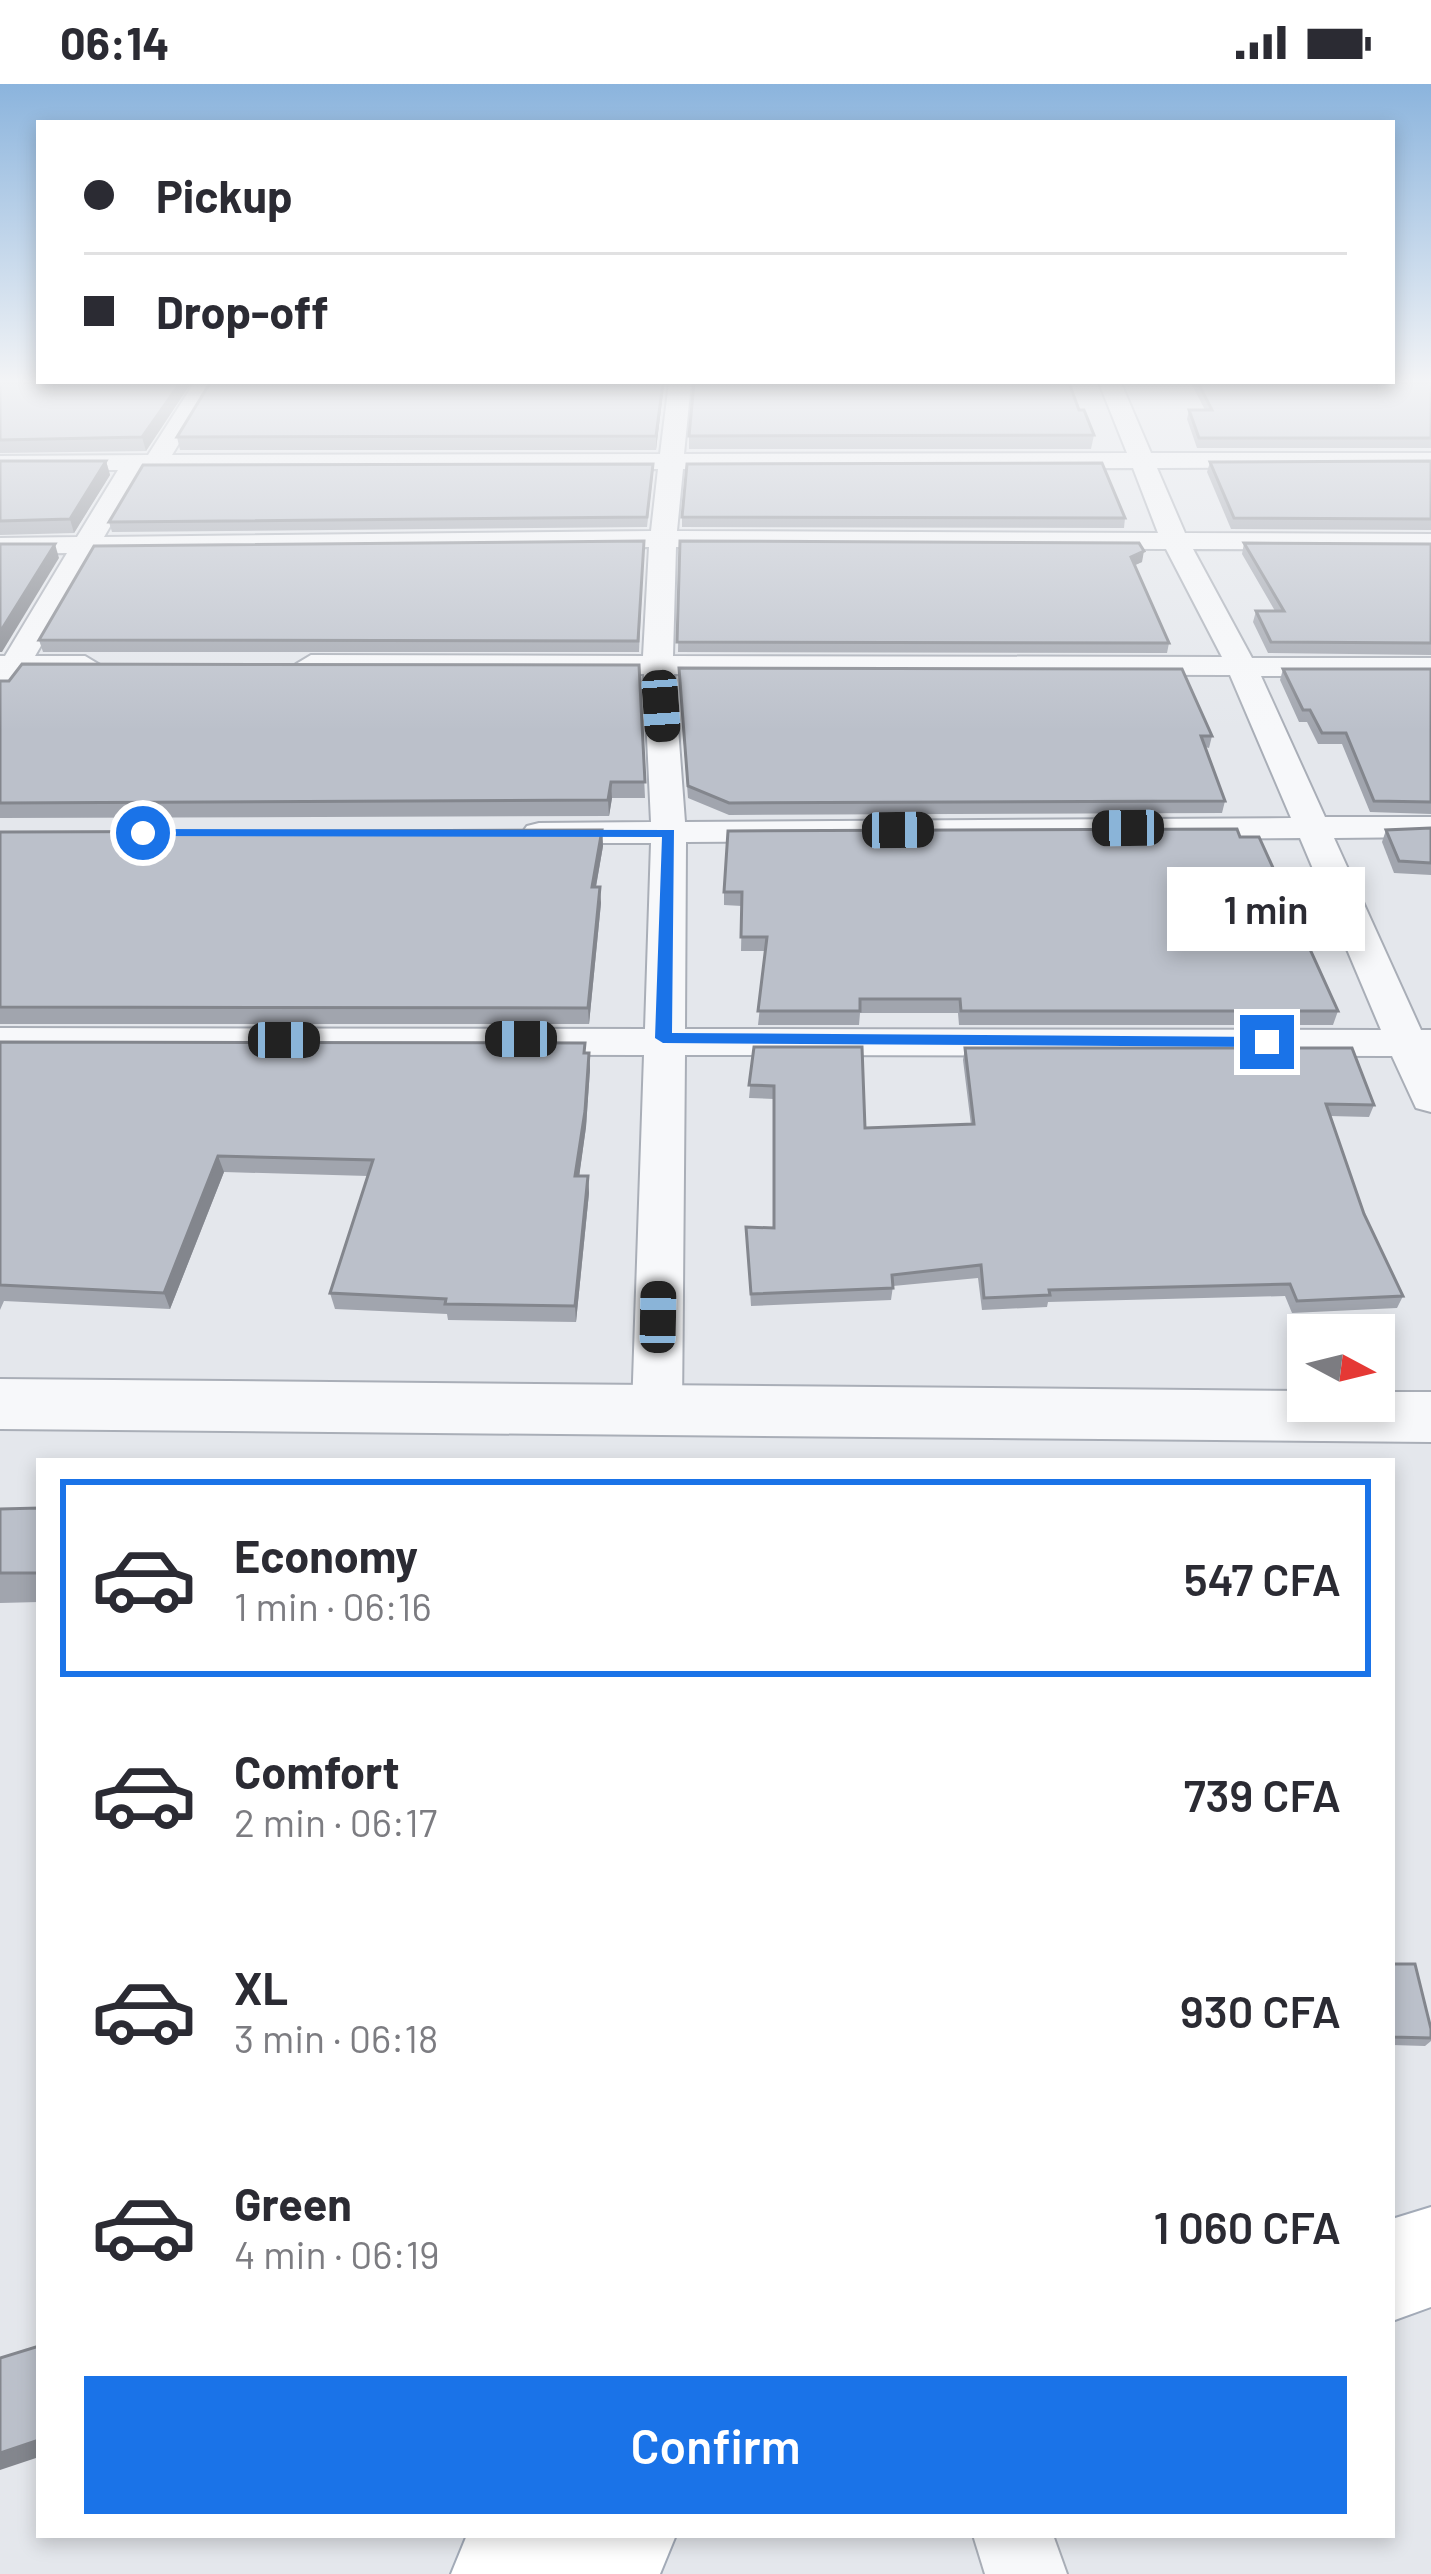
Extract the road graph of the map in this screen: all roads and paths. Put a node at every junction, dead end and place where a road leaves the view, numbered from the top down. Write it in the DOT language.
graph roads {
  1 [pos="118,499"];
  2 [pos="669,499"];
  3 [pos="1157,499"];
  4 [pos="663,539"];
  5 [pos="1174,541"];
  6 [pos="1431,542"];
  7 [pos="0,546"];
  8 [pos="83,546"];
  9 [pos="278,664"];
  10 [pos="658,664"];
  11 [pos="111,665"];
  12 [pos="1241,665"];
  13 [pos="1431,667"];
  14 [pos="5,673"];
  15 [pos="1312,826"];
  16 [pos="1431,827"];
  17 [pos="502,833"];
  18 [pos="669,833"];
  19 [pos="663,1038"];
  20 [pos="0,1041"];
  21 [pos="1418,1043"];
  22 [pos="1431,1098"];
  23 [pos="0,1404"];
  24 [pos="657,1410"];
  25 [pos="1431,1417"];
  26 [pos="1431,2257"];
  27 [pos="1395,2269"];
  28 [pos="612,2538"];
  29 [pos="1014,2538"];
  30 [pos="507,2574"];
  31 [pos="1026,2574"];
  1 -- 8 [label="street"];
  2 -- 4 [label="street"];
  3 -- 5 [label="street"];
  4 -- 5 [label="street"];
  4 -- 8 [label="street"];
  4 -- 10 [label="street"];
  5 -- 6 [label="street"];
  5 -- 12 [label="street"];
  7 -- 8 [label="street"];
  8 -- 14 [label="street"];
  9 -- 10 [label="street"];
  10 -- 12 [label="street"];
  10 -- 18 [label="street"];
  11 -- 14 [label="street"];
  12 -- 13 [label="street"];
  12 -- 15 [label="street"];
  15 -- 16 [label="street"];
  15 -- 18 [label="street"];
  15 -- 21 [label="street"];
  17 -- 18 [label="street"];
  18 -- 19 [label="street"];
  19 -- 20 [label="street"];
  19 -- 21 [label="street"];
  19 -- 24 [label="street"];
  21 -- 22 [label="street"];
  23 -- 24 [label="street"];
  24 -- 25 [label="street"];
  26 -- 27 [label="main road"];
  28 -- 30 [label="main road"];
  29 -- 31 [label="street"];
}
